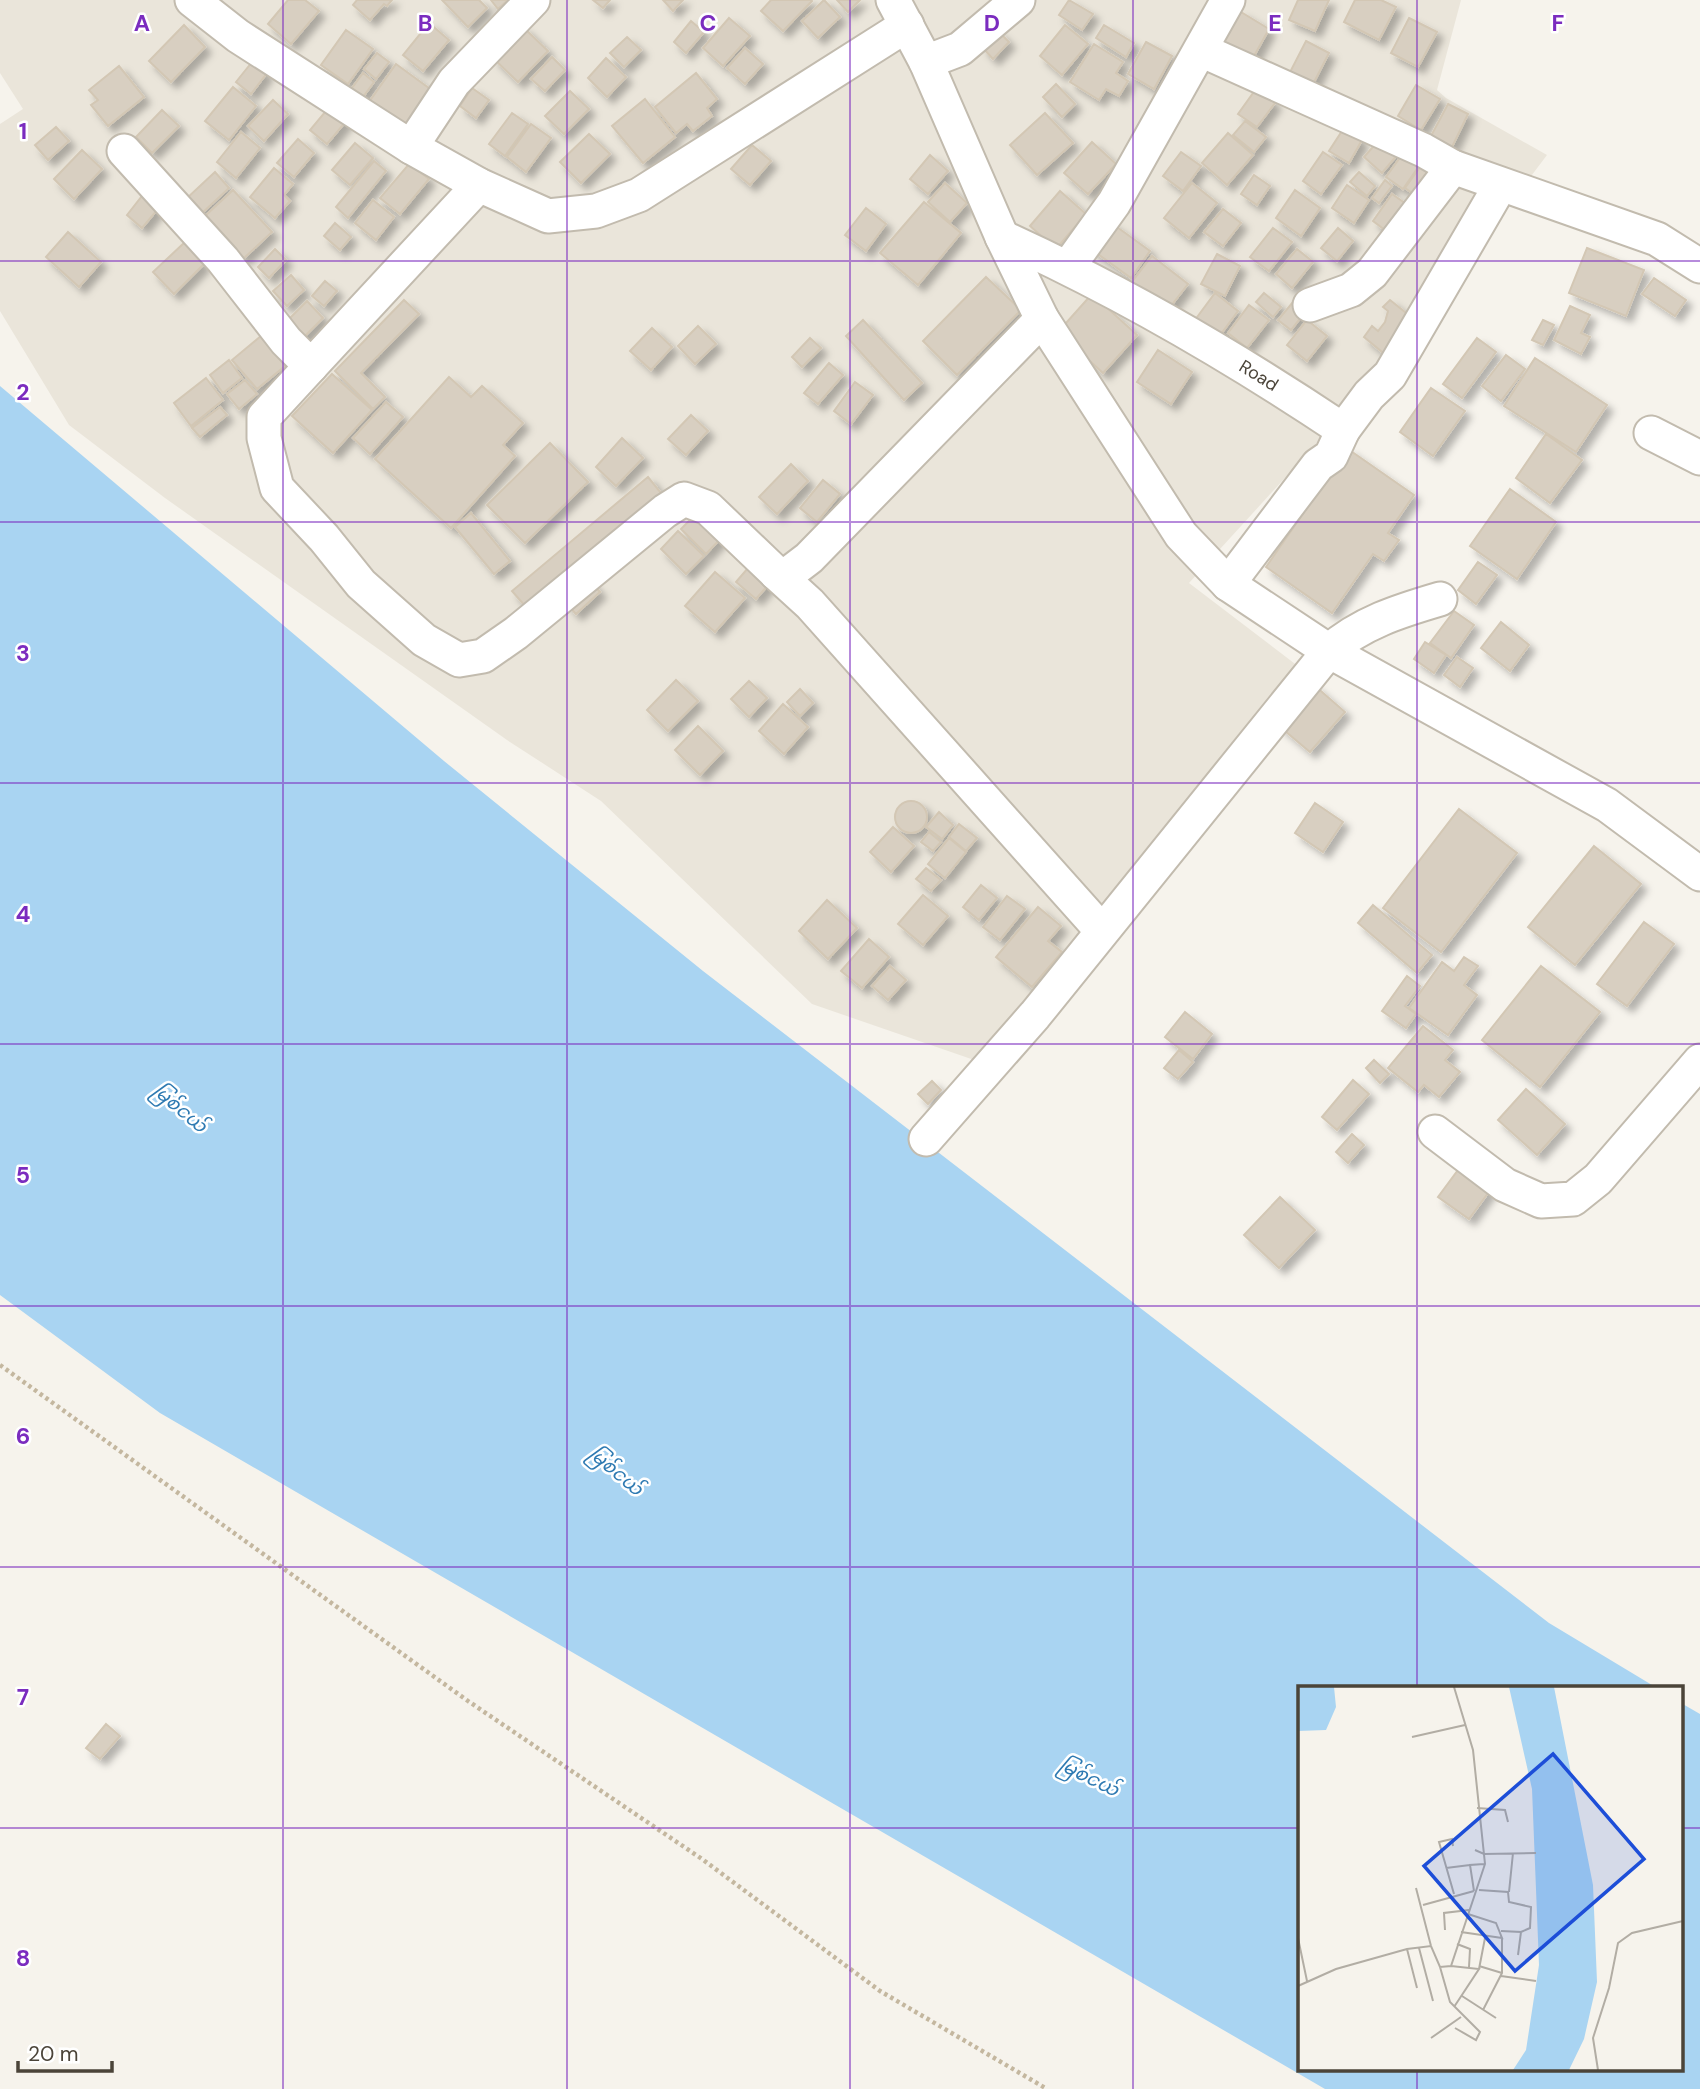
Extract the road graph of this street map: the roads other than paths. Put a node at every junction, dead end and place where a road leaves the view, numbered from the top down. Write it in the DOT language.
graph roads {
  1 [pos="192,0"];
  2 [pos="533,0"];
  3 [pos="1017,0"];
  4 [pos="1228,0"];
  5 [pos="900,13"];
  6 [pos="1201,50"];
  7 [pos="926,62"];
  8 [pos="411,147"];
  9 [pos="124,151"];
  10 [pos="1453,167"];
  11 [pos="479,185"];
  12 [pos="1500,186"];
  13 [pos="1002,237"];
  14 [pos="1700,266"];
  15 [pos="1068,267"];
  16 [pos="1310,305"];
  17 [pos="1042,319"];
  18 [pos="311,366"];
  19 [pos="1343,430"];
  20 [pos="1651,433"];
  21 [pos="1700,458"];
  22 [pos="776,573"];
  23 [pos="1228,584"];
  24 [pos="1440,599"];
  25 [pos="1329,651"];
  26 [pos="1700,874"];
  27 [pos="1102,931"];
  28 [pos="1700,1061"];
  29 [pos="1436,1132"];
  30 [pos="926,1139"];
  1 -- 8 [label="street"];
  2 -- 8 [label="street"];
  3 -- 7 [label="street"];
  4 -- 6 [label="street"];
  5 -- 7 [label="street"];
  5 -- 11 [label="street"];
  6 -- 10 [label="street"];
  6 -- 15 [label="street"];
  7 -- 13 [label="street"];
  8 -- 11 [label="street"];
  9 -- 18 [label="street"];
  10 -- 12 [label="street"];
  10 -- 16 [label="street"];
  11 -- 18 [label="street"];
  12 -- 14 [label="street"];
  12 -- 19 [label="street"];
  13 -- 15 [label="street, Road"];
  13 -- 17 [label="street"];
  15 -- 19 [label="street, Road"];
  17 -- 22 [label="street"];
  17 -- 23 [label="street"];
  18 -- 22 [label="street"];
  19 -- 23 [label="street"];
  20 -- 21 [label="street"];
  22 -- 27 [label="street"];
  23 -- 25 [label="street"];
  24 -- 25 [label="street"];
  25 -- 26 [label="street"];
  25 -- 27 [label="street"];
  27 -- 30 [label="street"];
  28 -- 29 [label="street"];
}
